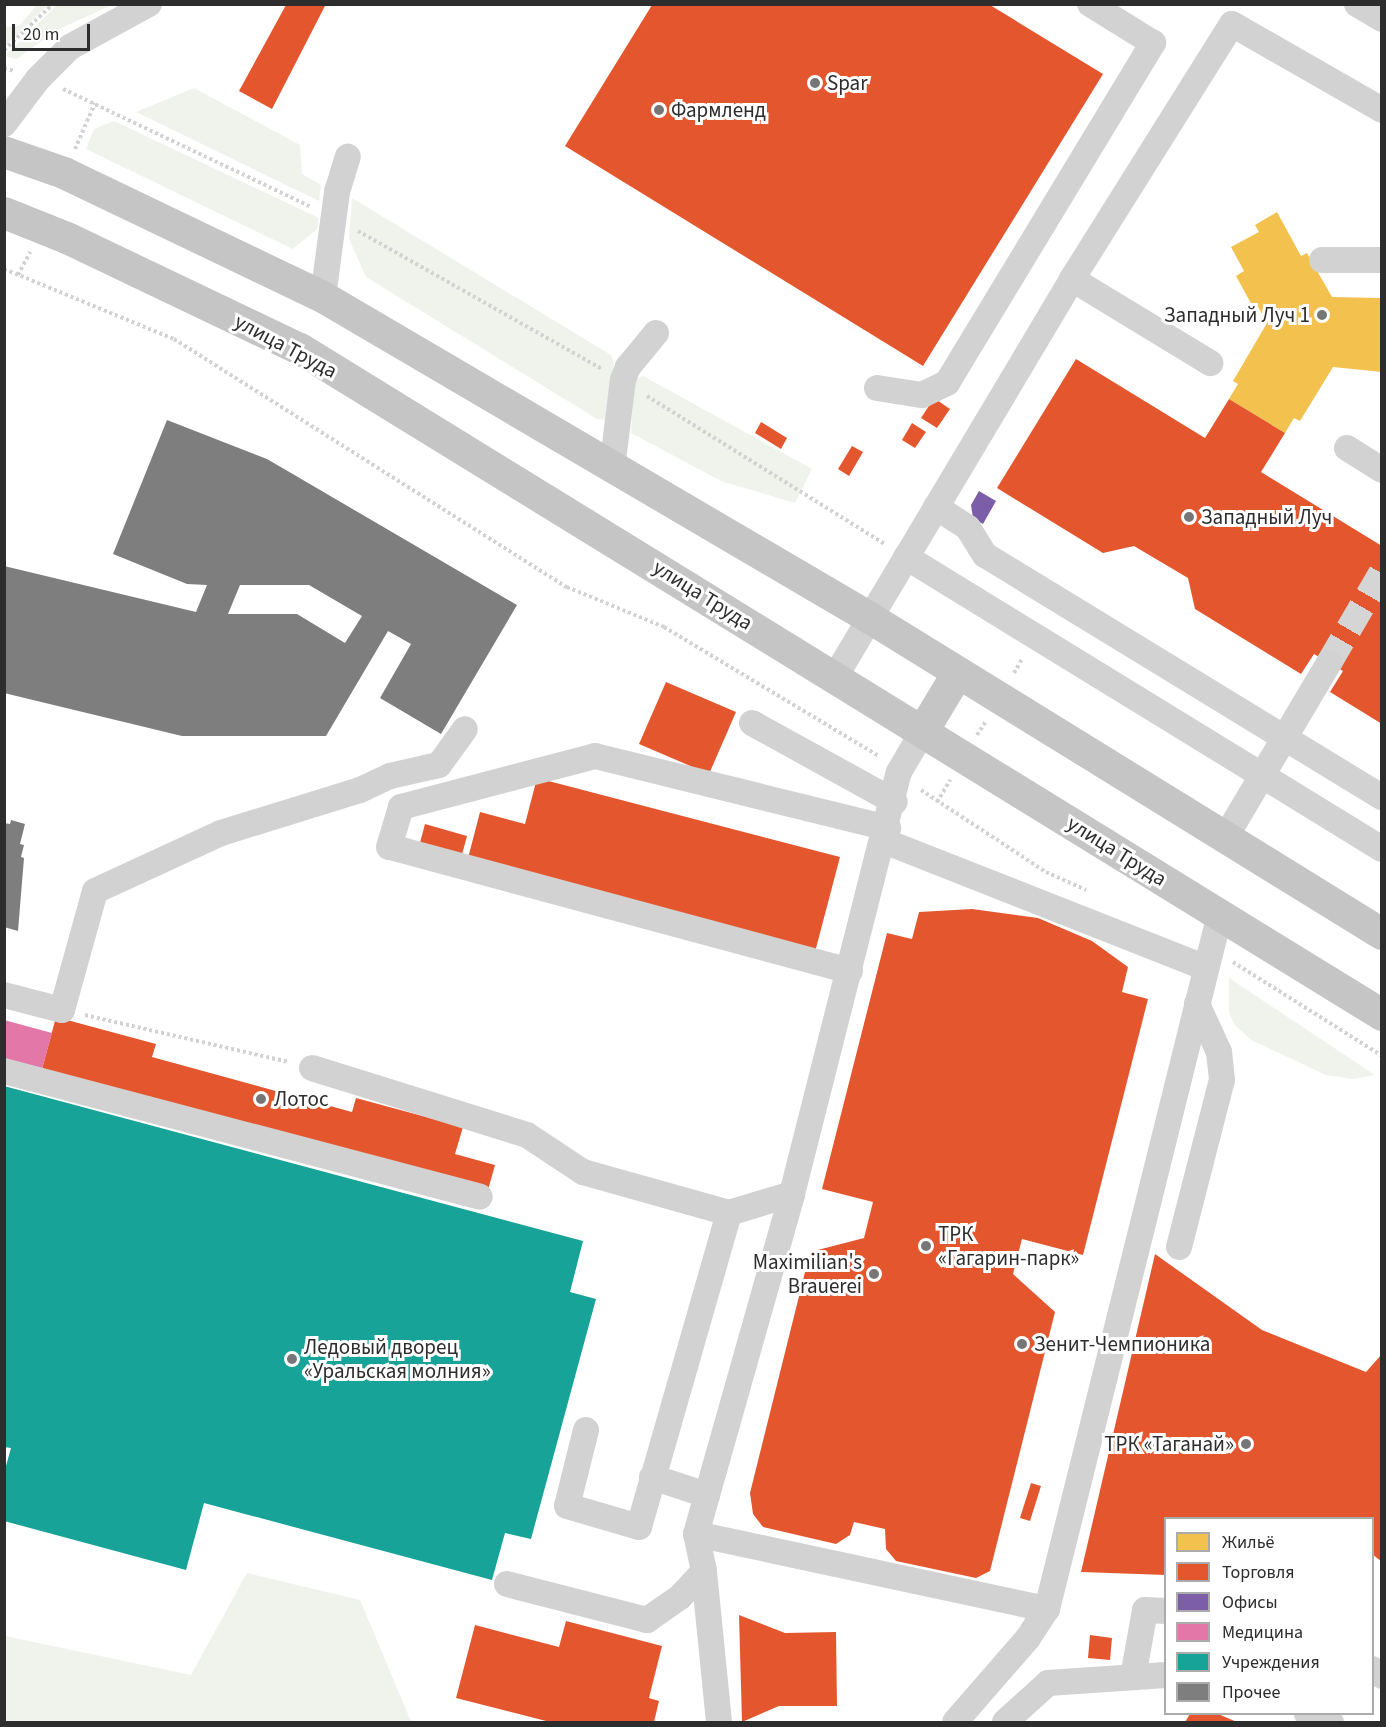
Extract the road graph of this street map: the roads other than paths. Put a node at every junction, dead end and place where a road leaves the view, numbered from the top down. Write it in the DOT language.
graph roads {
  1 [pos="150,4"];
  2 [pos="1090,4"];
  3 [pos="1357,4"];
  4 [pos="1382,18"];
  5 [pos="1382,110"];
  6 [pos="4,124"];
  7 [pos="4,152"];
  8 [pos="348,157"];
  9 [pos="4,213"];
  10 [pos="1322,260"];
  11 [pos="1382,260"];
  12 [pos="1072,279"];
  13 [pos="323,297"];
  14 [pos="656,333"];
  15 [pos="1210,363"];
  16 [pos="877,388"];
  17 [pos="1347,448"];
  18 [pos="612,469"];
  19 [pos="1382,470"];
  20 [pos="936,507"];
  21 [pos="906,557"];
  22 [pos="870,618"];
  23 [pos="1329,663"];
  24 [pos="958,673"];
  25 [pos="835,677"];
  26 [pos="752,723"];
  27 [pos="465,729"];
  28 [pos="923,731"];
  29 [pos="1284,737"];
  30 [pos="1261,775"];
  31 [pos="1382,797"];
  32 [pos="895,802"];
  33 [pos="886,835"];
  34 [pos="1225,838"];
  35 [pos="1382,849"];
  36 [pos="1220,914"];
  37 [pos="1382,934"];
  38 [pos="1209,958"];
  39 [pos="850,971"];
  40 [pos="4,995"];
  41 [pos="1197,1004"];
  42 [pos="1382,1015"];
  43 [pos="312,1068"];
  44 [pos="4,1071"];
  45 [pos="792,1194"];
  46 [pos="480,1197"];
  47 [pos="729,1213"];
  48 [pos="1179,1247"];
  49 [pos="586,1430"];
  50 [pos="652,1477"];
  51 [pos="707,1495"];
  52 [pos="696,1534"];
  53 [pos="704,1571"];
  54 [pos="507,1584"];
  55 [pos="1047,1609"];
  56 [pos="1164,1611"];
  57 [pos="1164,1675"];
  58 [pos="1133,1677"];
  59 [pos="1312,1715"];
  60 [pos="719,1722"];
  61 [pos="955,1722"];
  62 [pos="1005,1722"];
  63 [pos="1331,1722"];
  1 -- 6 [label="street"];
  2 -- 16 [label="street"];
  3 -- 4 [label="street"];
  5 -- 12 [label="street"];
  7 -- 13 [label="main road"];
  8 -- 13 [label="street"];
  9 -- 25 [label="main road, улица Труда"];
  10 -- 11 [label="street"];
  12 -- 15 [label="street"];
  12 -- 20 [label="street"];
  13 -- 18 [label="main road"];
  14 -- 18 [label="street"];
  17 -- 19 [label="street"];
  18 -- 22 [label="main road"];
  20 -- 21 [label="street"];
  20 -- 29 [label="street"];
  21 -- 22 [label="street"];
  21 -- 30 [label="street"];
  22 -- 24 [label="main road"];
  22 -- 25 [label="street"];
  23 -- 29 [label="street"];
  24 -- 28 [label="main road"];
  24 -- 34 [label="main road"];
  25 -- 28 [label="main road, улица Труда"];
  26 -- 32 [label="street"];
  27 -- 40 [label="street"];
  28 -- 32 [label="street"];
  28 -- 36 [label="main road, улица Труда"];
  29 -- 30 [label="street"];
  29 -- 31 [label="street"];
  30 -- 34 [label="street"];
  30 -- 35 [label="street"];
  32 -- 33 [label="street"];
  33 -- 38 [label="street"];
  33 -- 39 [label="street"];
  33 -- 39 [label="street"];
  34 -- 37 [label="main road"];
  36 -- 38 [label="street"];
  36 -- 42 [label="main road, улица Труда"];
  38 -- 41 [label="street"];
  39 -- 45 [label="street"];
  41 -- 48 [label="street"];
  41 -- 55 [label="street"];
  43 -- 47 [label="street"];
  44 -- 46 [label="street"];
  45 -- 47 [label="street"];
  45 -- 51 [label="street"];
  47 -- 50 [label="street"];
  49 -- 50 [label="street"];
  50 -- 51 [label="street"];
  51 -- 52 [label="street"];
  52 -- 53 [label="street"];
  52 -- 55 [label="street"];
  53 -- 54 [label="street"];
  53 -- 60 [label="street"];
  55 -- 61 [label="street"];
  56 -- 58 [label="street"];
  57 -- 58 [label="street"];
  58 -- 62 [label="street"];
  59 -- 63 [label="street"];
}
